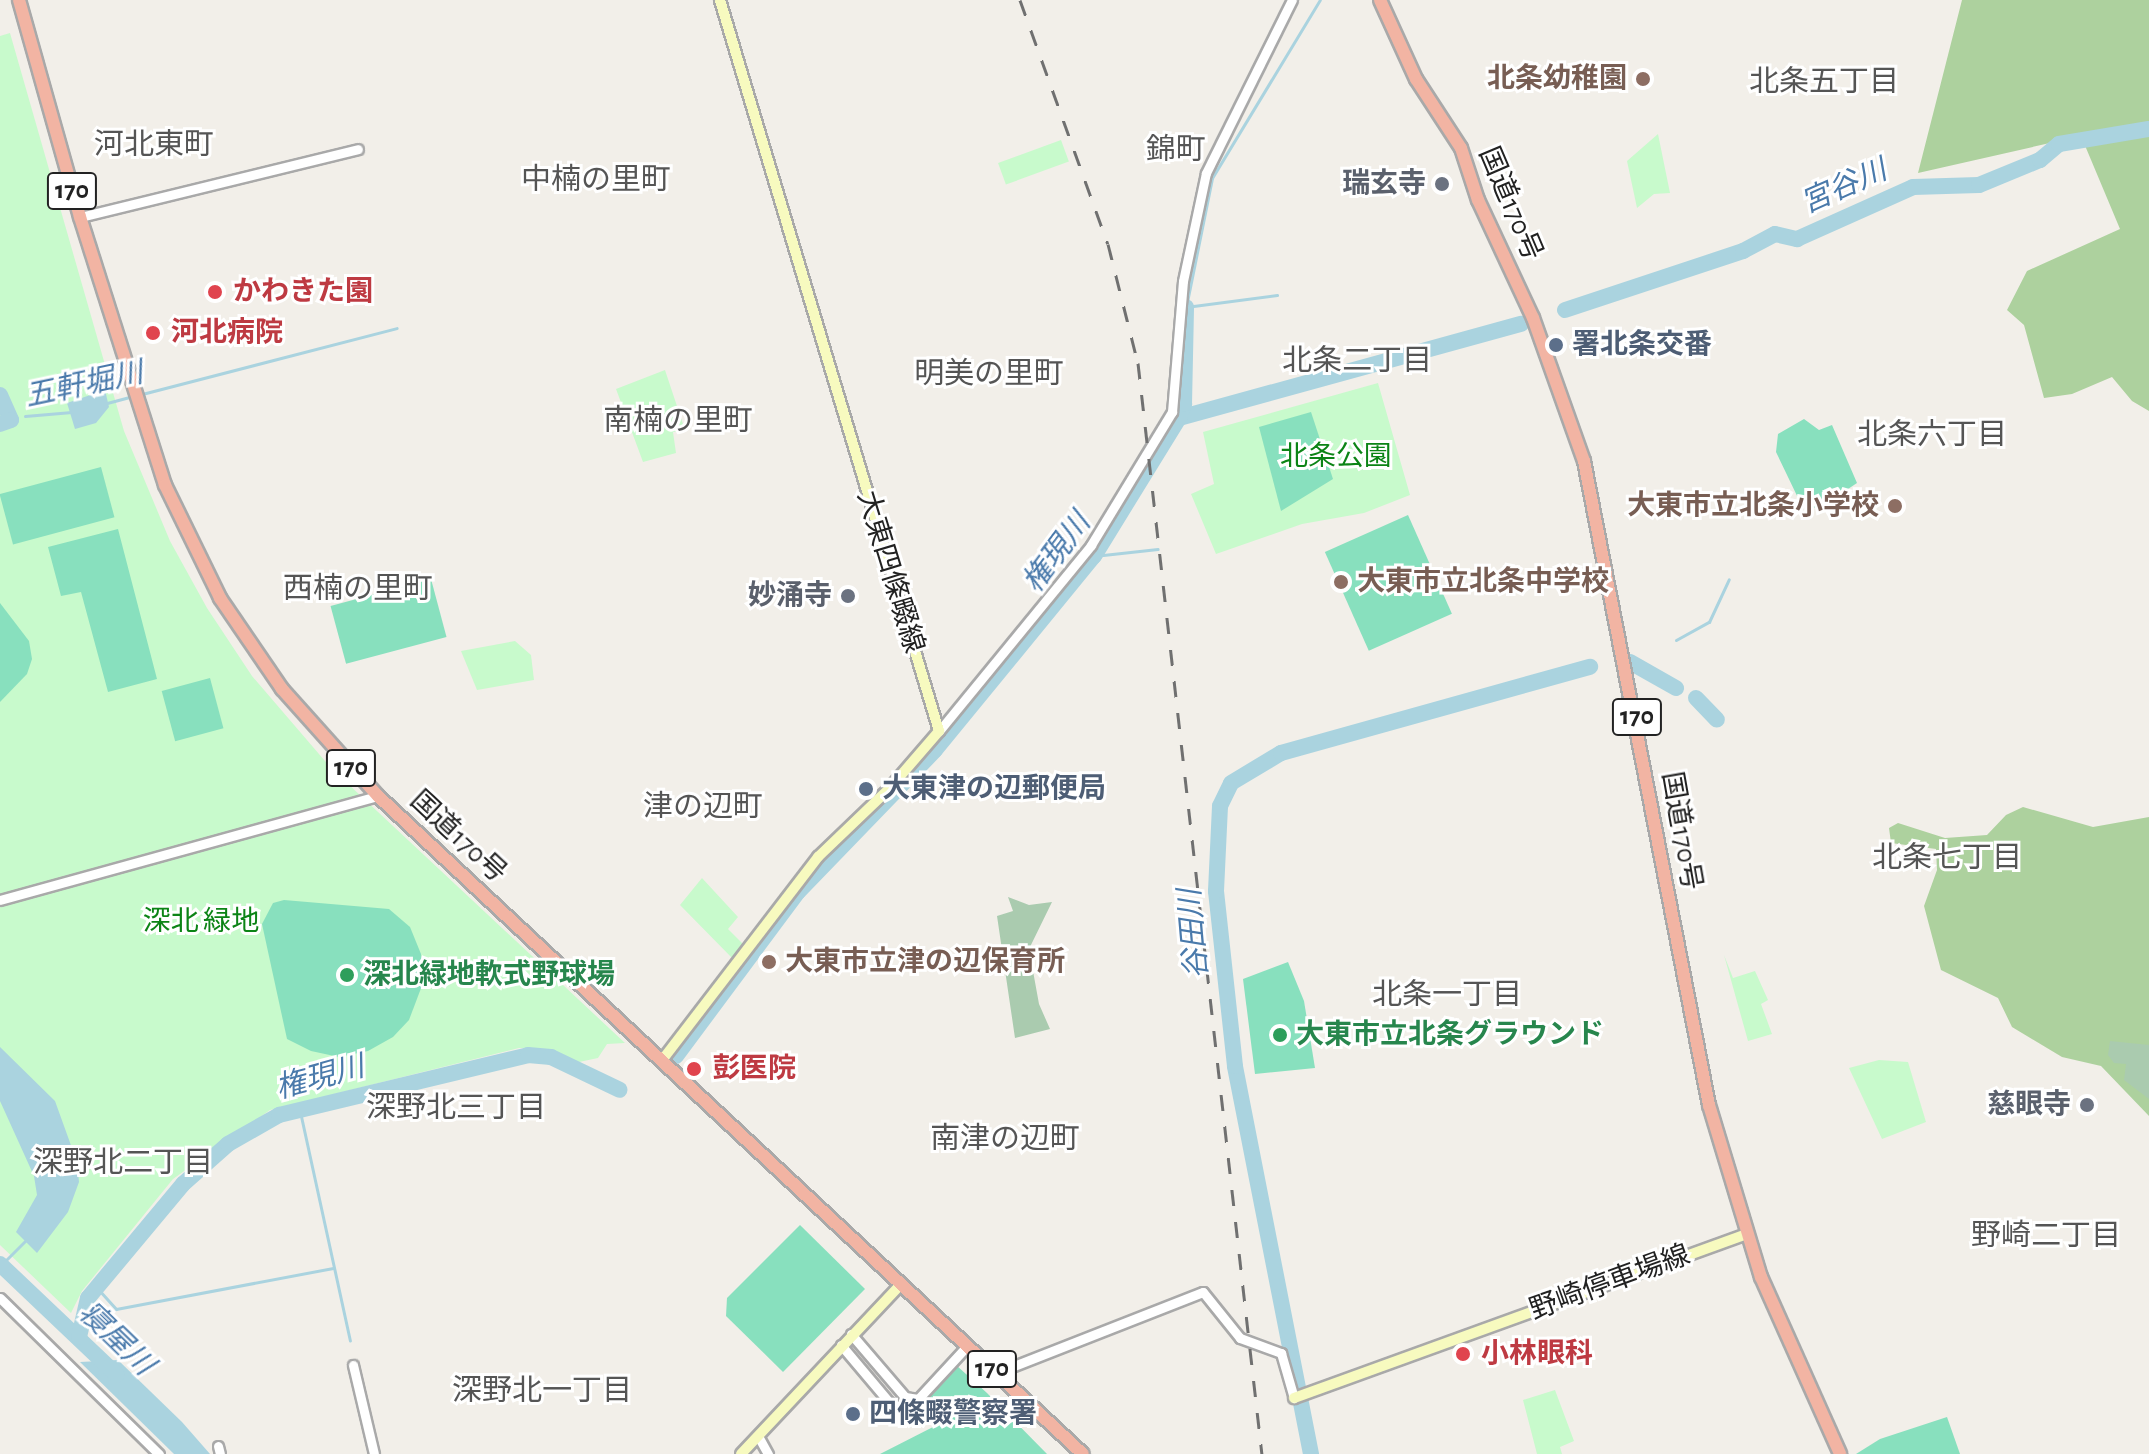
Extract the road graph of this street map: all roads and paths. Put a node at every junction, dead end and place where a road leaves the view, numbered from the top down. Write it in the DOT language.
graph roads {
  1 [pos="19,0"];
  2 [pos="720,0"];
  3 [pos="1292,0"];
  4 [pos="1380,0"];
  5 [pos="358,149"];
  6 [pos="80,217"];
  7 [pos="939,731"];
  8 [pos="378,796"];
  9 [pos="3,899"];
  10 [pos="663,1059"];
  11 [pos="1746,1234"];
  12 [pos="901,1284"];
  13 [pos="0,1298"];
  14 [pos="851,1334"];
  15 [pos="841,1345"];
  16 [pos="967,1346"];
  17 [pos="353,1365"];
  18 [pos="996,1373"];
  19 [pos="1296,1397"];
  20 [pos="918,1399"];
  21 [pos="758,1436"];
  22 [pos="159,1454"];
  23 [pos="374,1454"];
  24 [pos="741,1454"];
  25 [pos="768,1454"];
  26 [pos="1083,1454"];
  27 [pos="1840,1454"];
  1 -- 6 [label="highway, 国道170号 / 170"];
  2 -- 7 [label="main road, 大東四條畷線"];
  3 -- 7 [label="street"];
  4 -- 11 [label="highway, 国道170号 / 170"];
  5 -- 6 [label="street"];
  6 -- 8 [label="highway, 国道170号 / 170"];
  7 -- 10 [label="main road"];
  8 -- 9 [label="street"];
  8 -- 10 [label="highway, 国道170号 / 170"];
  10 -- 12 [label="highway, 国道170号 / 170"];
  11 -- 19 [label="main road, 野崎停車場線"];
  11 -- 27 [label="highway, 国道170号 / 170"];
  12 -- 14 [label="main road"];
  12 -- 16 [label="highway, 国道170号 / 170"];
  13 -- 22 [label="street"];
  14 -- 15 [label="main road"];
  14 -- 20 [label="street"];
  15 -- 20 [label="street"];
  15 -- 21 [label="main road"];
  16 -- 18 [label="highway, 国道170号 / 170"];
  16 -- 20 [label="street"];
  17 -- 23 [label="street"];
  18 -- 19 [label="street"];
  18 -- 26 [label="highway, 国道170号 / 170"];
  21 -- 24 [label="main road"];
  21 -- 25 [label="street"];
}
